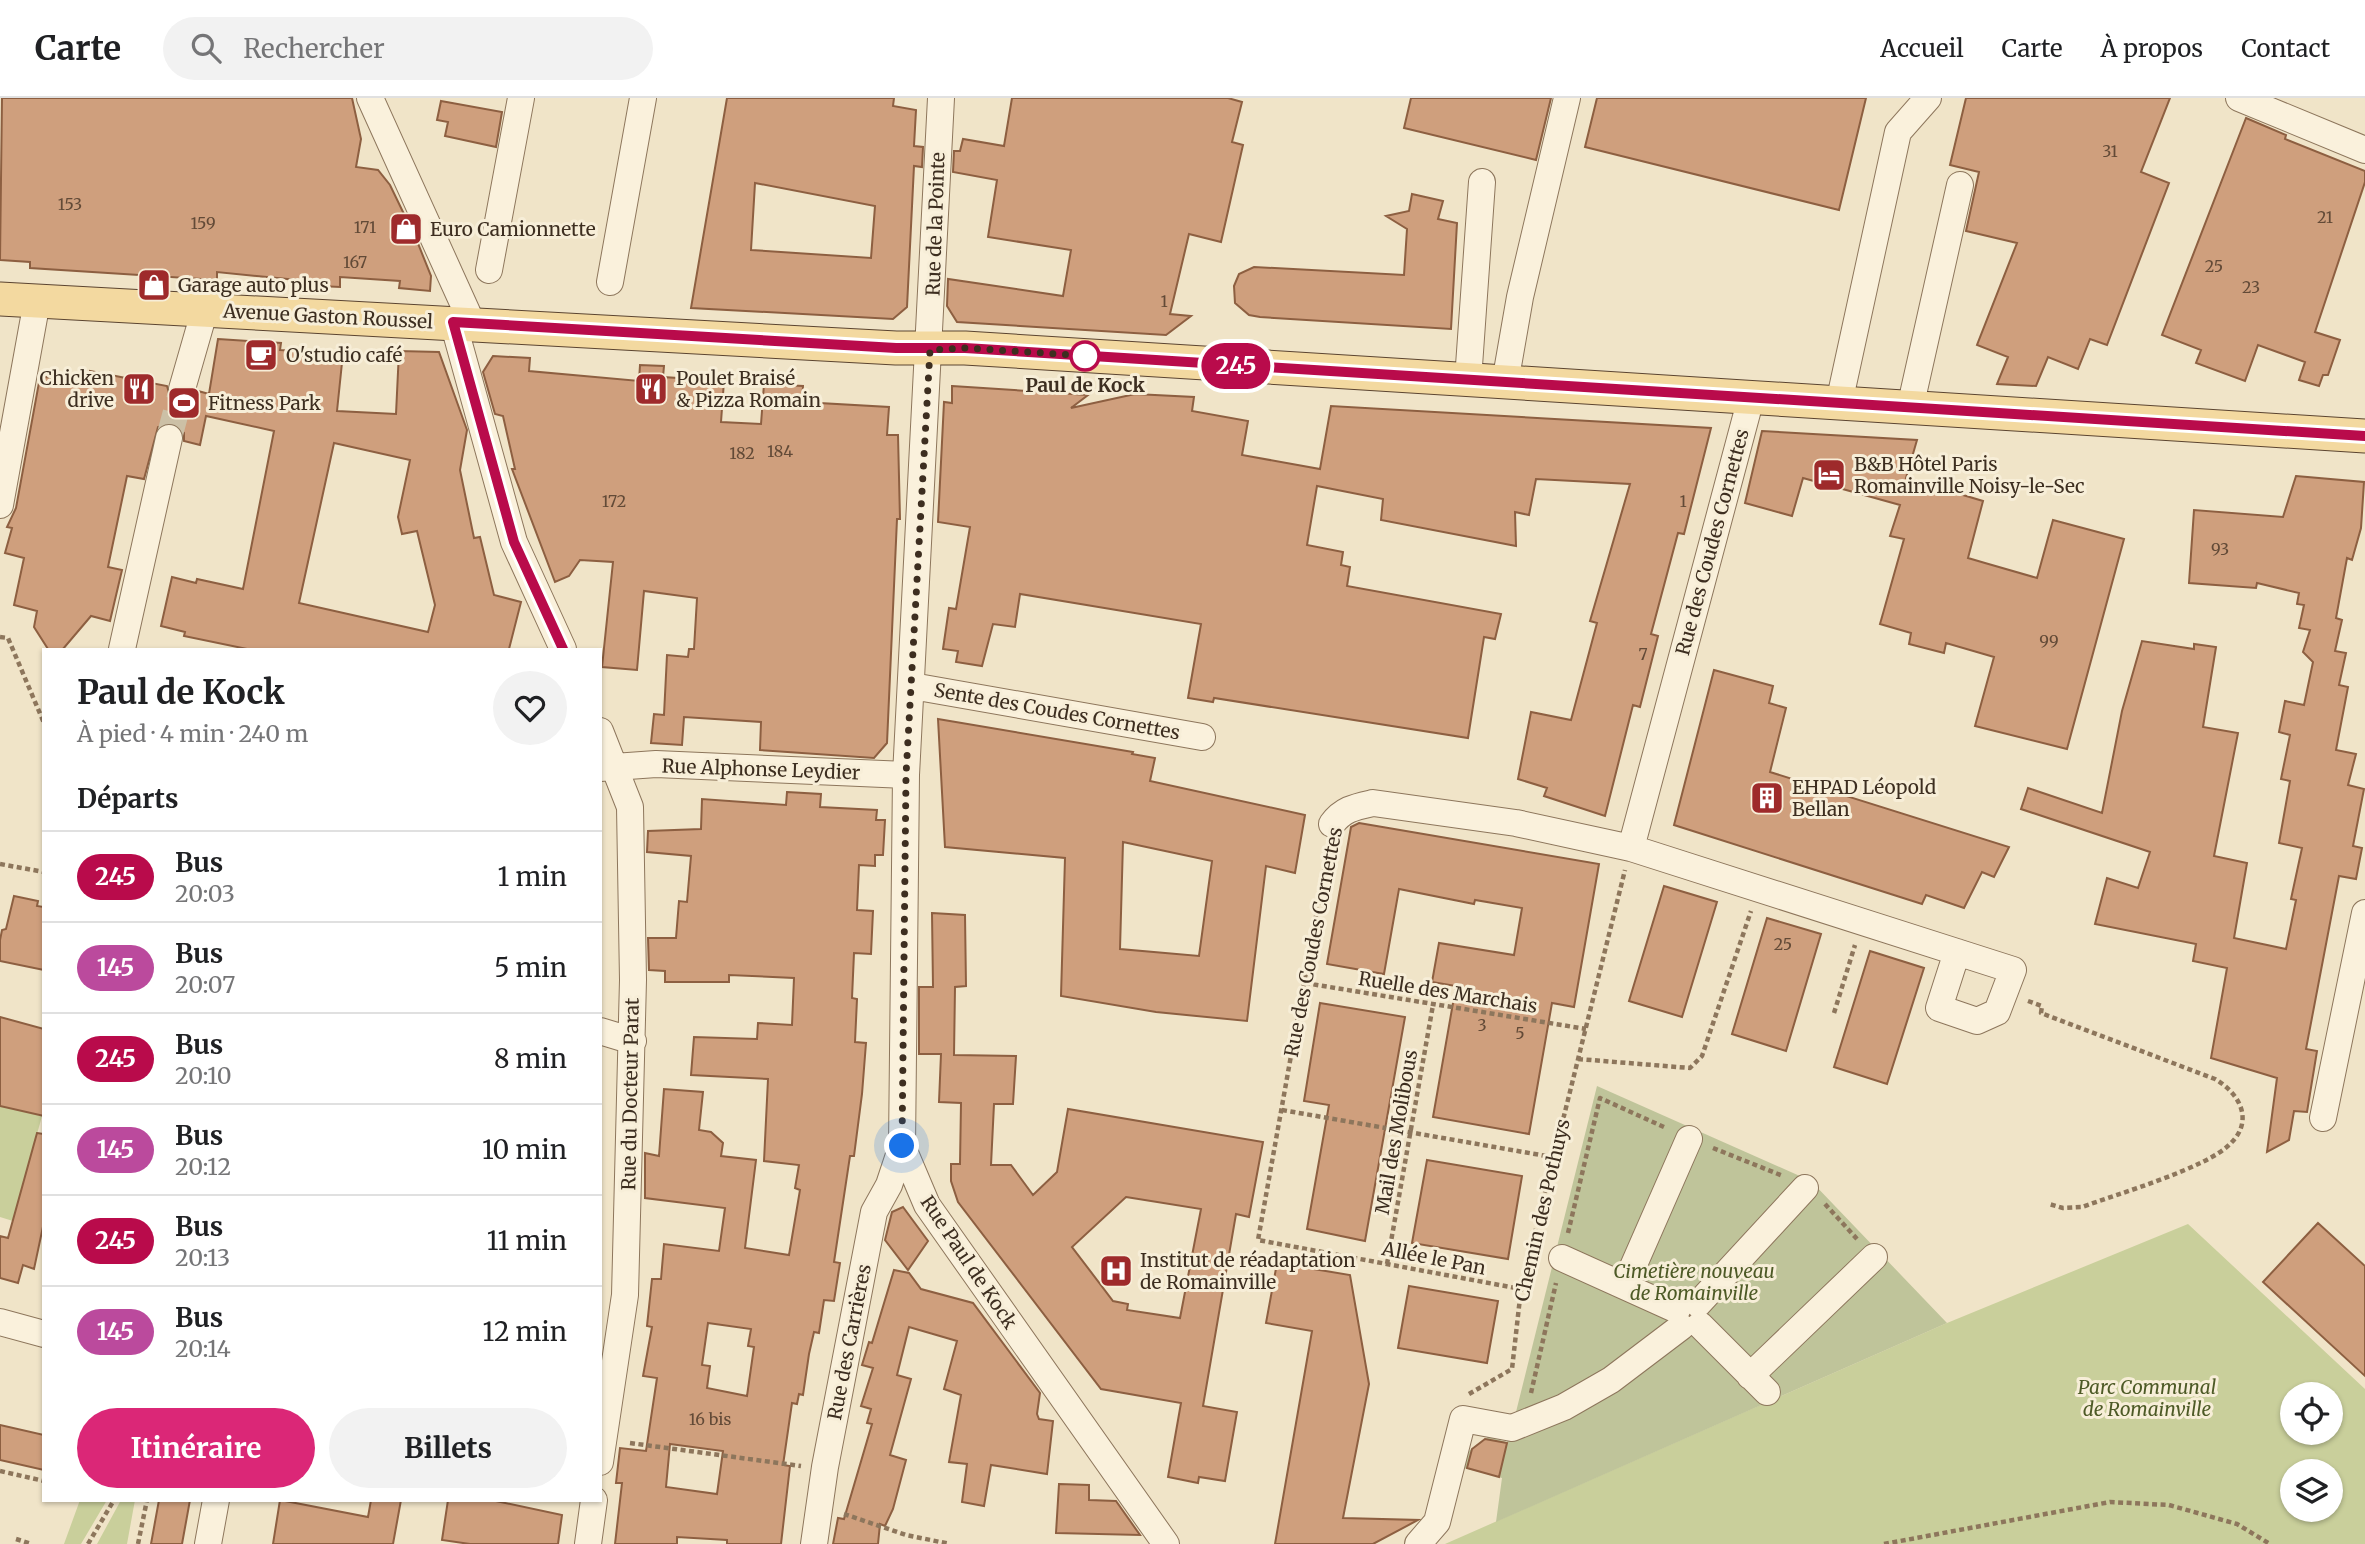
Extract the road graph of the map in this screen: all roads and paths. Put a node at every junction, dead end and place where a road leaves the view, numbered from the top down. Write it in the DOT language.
graph roads {
  1 [pos="370,98"];
  2 [pos="521,98"];
  3 [pos="643,98"];
  4 [pos="941,98"];
  5 [pos="1567,98"];
  6 [pos="1928,98"];
  7 [pos="2239,98"];
  8 [pos="2365,150"];
  9 [pos="1482,182"];
  10 [pos="1960,185"];
  11 [pos="489,270"];
  12 [pos="610,282"];
  13 [pos="0,299"];
  14 [pos="37,301"];
  15 [pos="205,309"];
  16 [pos="462,322"];
  17 [pos="930,350"];
  18 [pos="1468,380"];
  19 [pos="1505,383"];
  20 [pos="182,388"];
  21 [pos="1751,398"];
  22 [pos="1839,403"];
  23 [pos="1910,408"];
  24 [pos="2365,436"];
  25 [pos="169,438"];
  26 [pos="0,505"];
  27 [pos="0,637"];
  28 [pos="122,648"];
  29 [pos="563,648"];
  30 [pos="912,686"];
  31 [pos="42,718"];
  32 [pos="1202,737"];
  33 [pos="602,740"];
  34 [pos="608,767"];
  35 [pos="906,775"];
  36 [pos="1332,824"];
  37 [pos="1631,848"];
  38 [pos="0,864"];
  39 [pos="42,872"];
  40 [pos="1758,888"];
  41 [pos="2365,913"];
  42 [pos="1871,925"];
  43 [pos="1957,952"];
  44 [pos="1305,983"];
  45 [pos="2004,993"];
  46 [pos="1433,1005"];
  47 [pos="1834,1013"];
  48 [pos="1586,1029"];
  49 [pos="602,1032"];
  50 [pos="633,1041"];
  51 [pos="1578,1059"];
  52 [pos="1282,1110"];
  53 [pos="2323,1118"];
  54 [pos="1410,1132"];
  55 [pos="1689,1139"];
  56 [pos="902,1146"];
  57 [pos="1552,1157"];
  58 [pos="1805,1188"];
  59 [pos="2049,1205"];
  60 [pos="1258,1240"];
  61 [pos="1874,1257"];
  62 [pos="1562,1258"];
  63 [pos="1387,1264"];
  64 [pos="1625,1285"];
  65 [pos="1521,1289"];
  66 [pos="1689,1316"];
  67 [pos="0,1322"];
  68 [pos="42,1333"];
  69 [pos="1463,1419"];
  70 [pos="602,1451"];
  71 [pos="825,1467"];
  72 [pos="0,1471"];
  73 [pos="42,1481"];
  74 [pos="113,1502"];
  75 [pos="146,1502"];
  76 [pos="216,1502"];
  77 [pos="594,1502"];
  78 [pos="819,1506"];
  79 [pos="16,1539"];
  80 [pos="32,1544"];
  81 [pos="88,1544"];
  82 [pos="138,1544"];
  83 [pos="208,1544"];
  84 [pos="588,1544"];
  85 [pos="814,1544"];
  86 [pos="950,1544"];
  87 [pos="1166,1544"];
  88 [pos="1418,1544"];
  89 [pos="1884,1544"];
  90 [pos="2270,1544"];
  1 -- 16 [label="street"];
  2 -- 11 [label="street"];
  3 -- 12 [label="street"];
  4 -- 17 [label="street, Rue de la Pointe"];
  5 -- 19 [label="street"];
  6 -- 22 [label="street"];
  7 -- 8 [label="street"];
  9 -- 18 [label="street"];
  10 -- 23 [label="street"];
  13 -- 14 [label="main road, Avenue Gaston Roussel"];
  14 -- 15 [label="main road, Avenue Gaston Roussel"];
  14 -- 26 [label="street"];
  15 -- 16 [label="main road, Avenue Gaston Roussel"];
  15 -- 20 [label="street"];
  16 -- 17 [label="main road, Avenue Gaston Roussel"];
  16 -- 29 [label="street"];
  17 -- 18 [label="main road, Avenue Gaston Roussel"];
  17 -- 30 [label="street, Rue Paul de Kock"];
  18 -- 19 [label="main road, Avenue Gaston Roussel"];
  19 -- 21 [label="main road, Avenue Gaston Roussel"];
  21 -- 22 [label="main road, Avenue Gaston Roussel"];
  21 -- 37 [label="street, Rue des Coudes Cornettes"];
  22 -- 23 [label="main road, Avenue Gaston Roussel"];
  23 -- 24 [label="main road, Avenue Gaston Roussel"];
  25 -- 28 [label="street"];
  27 -- 31 [label="path"];
  30 -- 32 [label="street, Sente des Coudes Cornettes"];
  30 -- 35 [label="street, Rue Paul de Kock"];
  33 -- 34 [label="street, Rue du Docteur Parat"];
  34 -- 35 [label="street, Rue Alphonse Leydier"];
  34 -- 50 [label="street, Rue du Docteur Parat"];
  35 -- 56 [label="street, Rue Paul de Kock"];
  36 -- 37 [label="street, Rue des Coudes Cornettes"];
  36 -- 44 [label="path, Rue des Coudes Cornettes"];
  37 -- 40 [label="street, Rue des Coudes Cornettes"];
  37 -- 48 [label="path, Chemin des Pothuys"];
  38 -- 39 [label="path"];
  40 -- 42 [label="street, Rue des Coudes Cornettes"];
  40 -- 51 [label="path"];
  41 -- 53 [label="street"];
  42 -- 43 [label="street, Rue des Coudes Cornettes"];
  42 -- 47 [label="path"];
  43 -- 45 [label="street, Rue des Coudes Cornettes"];
  43 -- 45 [label="street"];
  44 -- 46 [label="path, Ruelle des Marchais"];
  44 -- 52 [label="path, Rue des Coudes Cornettes"];
  45 -- 59 [label="path"];
  46 -- 48 [label="path, Ruelle des Marchais"];
  46 -- 54 [label="path, Mail des Molibous"];
  48 -- 51 [label="path, Chemin des Pothuys"];
  49 -- 50 [label="street"];
  50 -- 70 [label="street, Rue du Docteur Parat"];
  51 -- 57 [label="path, Chemin des Pothuys"];
  52 -- 54 [label="path"];
  52 -- 60 [label="path, Rue des Coudes Cornettes"];
  54 -- 57 [label="path"];
  54 -- 63 [label="path, Mail des Molibous"];
  55 -- 64 [label="street"];
  56 -- 71 [label="street, Rue des Carrières"];
  56 -- 87 [label="street, Rue Paul de Kock"];
  57 -- 65 [label="path, Chemin des Pothuys"];
  58 -- 66 [label="street"];
  60 -- 63 [label="path, Allée le Pan"];
  61 -- 66 [label="street"];
  62 -- 64 [label="street"];
  63 -- 65 [label="path, Allée le Pan"];
  64 -- 66 [label="street"];
  65 -- 69 [label="path, Chemin des Pothuys"];
  66 -- 69 [label="street"];
  67 -- 68 [label="street"];
  69 -- 88 [label="street"];
  70 -- 71 [label="path"];
  71 -- 78 [label="street, Rue des Carrières"];
  72 -- 73 [label="path"];
  74 -- 81 [label="path"];
  75 -- 82 [label="path"];
  76 -- 83 [label="street"];
  77 -- 84 [label="street"];
  78 -- 85 [label="street, Rue des Carrières"];
  78 -- 86 [label="path"];
  79 -- 80 [label="path"];
  89 -- 90 [label="path"];
}
